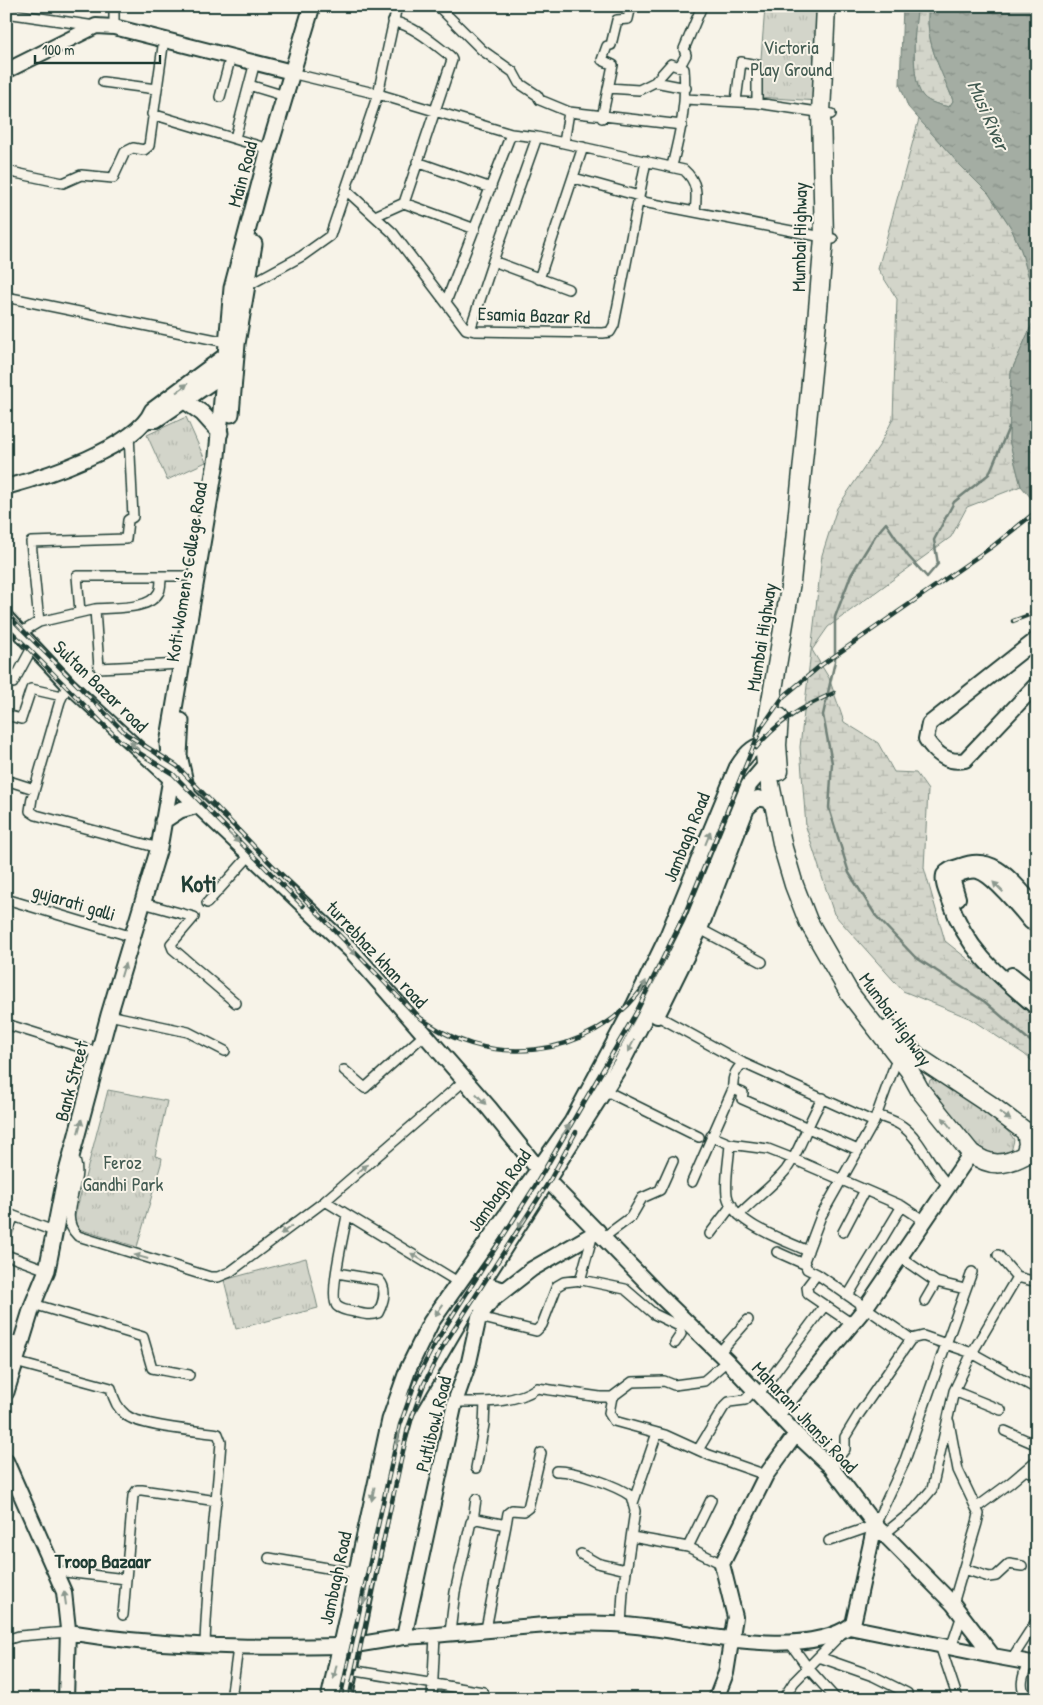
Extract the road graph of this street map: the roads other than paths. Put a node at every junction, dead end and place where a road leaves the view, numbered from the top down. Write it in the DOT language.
graph roads {
  1 [pos="114,6"];
  2 [pos="312,6"];
  3 [pos="320,6"];
  4 [pos="397,6"];
  5 [pos="438,6"];
  6 [pos="631,6"];
  7 [pos="702,6"];
  8 [pos="826,6"];
  9 [pos="838,6"];
  10 [pos="6,13"];
  11 [pos="393,21"];
  12 [pos="96,26"];
  13 [pos="114,27"];
  14 [pos="164,39"];
  15 [pos="231,56"];
  16 [pos="255,62"];
  17 [pos="680,66"];
  18 [pos="6,71"];
  19 [pos="295,74"];
  20 [pos="103,82"];
  21 [pos="654,82"];
  22 [pos="249,85"];
  23 [pos="608,88"];
  24 [pos="686,88"];
  25 [pos="156,89"];
  26 [pos="378,94"];
  27 [pos="285,96"];
  28 [pos="220,97"];
  29 [pos="685,99"];
  30 [pos="736,101"];
  31 [pos="757,103"];
  32 [pos="569,112"];
  33 [pos="435,113"];
  34 [pos="826,113"];
  35 [pos="152,114"];
  36 [pos="602,118"];
  37 [pos="682,124"];
  38 [pos="511,134"];
  39 [pos="537,137"];
  40 [pos="235,138"];
  41 [pos="564,143"];
  42 [pos="583,147"];
  43 [pos="269,149"];
  44 [pos="646,161"];
  45 [pos="417,162"];
  46 [pos="672,166"];
  47 [pos="6,172"];
  48 [pos="574,178"];
  49 [pos="491,188"];
  50 [pos="347,191"];
  51 [pos="638,199"];
  52 [pos="404,203"];
  53 [pos="695,212"];
  54 [pos="375,216"];
  55 [pos="475,230"];
  56 [pos="828,238"];
  57 [pos="492,261"];
  58 [pos="539,279"];
  59 [pos="239,288"];
  60 [pos="568,289"];
  61 [pos="6,297"];
  62 [pos="446,302"];
  63 [pos="470,330"];
  64 [pos="229,351"];
  65 [pos="229,373"];
  66 [pos="185,401"];
  67 [pos="148,420"];
  68 [pos="220,432"];
  69 [pos="129,434"];
  70 [pos="6,487"];
  71 [pos="161,576"];
  72 [pos="197,576"];
  73 [pos="95,609"];
  74 [pos="80,612"];
  75 [pos="6,618"];
  76 [pos="39,622"];
  77 [pos="20,633"];
  78 [pos="1037,639"];
  79 [pos="33,646"];
  80 [pos="182,664"];
  81 [pos="6,682"];
  82 [pos="1037,684"];
  83 [pos="65,690"];
  84 [pos="6,715"];
  85 [pos="771,751"];
  86 [pos="171,779"];
  87 [pos="6,780"];
  88 [pos="34,789"];
  89 [pos="193,800"];
  90 [pos="774,806"];
  91 [pos="163,820"];
  92 [pos="159,848"];
  93 [pos="251,854"];
  94 [pos="6,899"];
  95 [pos="143,903"];
  96 [pos="207,903"];
  97 [pos="1037,908"];
  98 [pos="1031,922"];
  99 [pos="700,929"];
  100 [pos="133,937"];
  101 [pos="762,962"];
  102 [pos="1037,995"];
  103 [pos="236,1003"];
  104 [pos="1037,1008"];
  105 [pos="653,1014"];
  106 [pos="109,1016"];
  107 [pos="6,1024"];
  108 [pos="424,1035"];
  109 [pos="225,1051"];
  110 [pos="903,1052"];
  111 [pos="99,1053"];
  112 [pos="743,1062"];
  113 [pos="344,1070"];
  114 [pos="464,1081"];
  115 [pos="732,1089"];
  116 [pos="606,1091"];
  117 [pos="823,1098"];
  118 [pos="875,1118"];
  119 [pos="807,1126"];
  120 [pos="711,1136"];
  121 [pos="699,1137"];
  122 [pos="730,1144"];
  123 [pos="1032,1144"];
  124 [pos="858,1150"];
  125 [pos="971,1153"];
  126 [pos="72,1155"];
  127 [pos="793,1159"];
  128 [pos="673,1161"];
  129 [pos="543,1175"];
  130 [pos="841,1180"];
  131 [pos="692,1182"];
  132 [pos="948,1185"];
  133 [pos="865,1190"];
  134 [pos="325,1201"];
  135 [pos="732,1205"];
  136 [pos="902,1206"];
  137 [pos="10,1215"];
  138 [pos="348,1215"];
  139 [pos="739,1215"];
  140 [pos="923,1220"];
  141 [pos="56,1232"];
  142 [pos="843,1232"];
  143 [pos="598,1234"];
  144 [pos="710,1234"];
  145 [pos="6,1235"];
  146 [pos="808,1251"];
  147 [pos="777,1252"];
  148 [pos="6,1255"];
  149 [pos="998,1255"];
  150 [pos="499,1256"];
  151 [pos="900,1257"];
  152 [pos="475,1259"];
  153 [pos="804,1264"];
  154 [pos="47,1270"];
  155 [pos="972,1272"];
  156 [pos="337,1273"];
  157 [pos="816,1274"];
  158 [pos="1017,1277"];
  159 [pos="580,1281"];
  160 [pos="458,1282"];
  161 [pos="936,1282"];
  162 [pos="1037,1282"];
  163 [pos="504,1290"];
  164 [pos="965,1290"];
  165 [pos="849,1294"];
  166 [pos="926,1301"];
  167 [pos="32,1304"];
  168 [pos="824,1305"];
  169 [pos="866,1307"];
  170 [pos="479,1317"];
  171 [pos="462,1318"];
  172 [pos="748,1320"];
  173 [pos="852,1324"];
  174 [pos="911,1339"];
  175 [pos="13,1341"];
  176 [pos="675,1343"];
  177 [pos="946,1344"];
  178 [pos="972,1353"];
  179 [pos="723,1357"];
  180 [pos="15,1362"];
  181 [pos="189,1375"];
  182 [pos="1037,1389"];
  183 [pos="954,1391"];
  184 [pos="6,1392"];
  185 [pos="756,1392"];
  186 [pos="612,1397"];
  187 [pos="403,1401"];
  188 [pos="455,1402"];
  189 [pos="485,1402"];
  190 [pos="1001,1410"];
  191 [pos="777,1415"];
  192 [pos="948,1419"];
  193 [pos="1005,1431"];
  194 [pos="657,1433"];
  195 [pos="796,1434"];
  196 [pos="1037,1445"];
  197 [pos="698,1450"];
  198 [pos="541,1453"];
  199 [pos="1037,1460"];
  200 [pos="6,1461"];
  201 [pos="831,1467"];
  202 [pos="476,1468"];
  203 [pos="1025,1470"];
  204 [pos="556,1471"];
  205 [pos="766,1474"];
  206 [pos="1037,1474"];
  207 [pos="476,1499"];
  208 [pos="711,1500"];
  209 [pos="217,1501"];
  210 [pos="633,1504"];
  211 [pos="976,1508"];
  212 [pos="473,1520"];
  213 [pos="506,1525"];
  214 [pos="879,1530"];
  215 [pos="632,1537"];
  216 [pos="829,1541"];
  217 [pos="688,1547"];
  218 [pos="581,1554"];
  219 [pos="269,1558"];
  220 [pos="722,1564"];
  221 [pos="1022,1566"];
  222 [pos="964,1568"];
  223 [pos="626,1570"];
  224 [pos="56,1571"];
  225 [pos="357,1573"];
  226 [pos="126,1578"];
  227 [pos="957,1609"];
  228 [pos="123,1615"];
  229 [pos="1037,1620"];
  230 [pos="621,1625"];
  231 [pos="486,1629"];
  232 [pos="846,1629"];
  233 [pos="68,1632"];
  234 [pos="450,1632"];
  235 [pos="435,1635"];
  236 [pos="404,1637"];
  237 [pos="734,1638"];
  238 [pos="6,1640"];
  239 [pos="790,1643"];
  240 [pos="205,1645"];
  241 [pos="348,1646"];
  242 [pos="945,1647"];
  243 [pos="238,1648"];
  244 [pos="993,1656"];
  245 [pos="819,1657"];
  246 [pos="1011,1660"];
  247 [pos="1032,1663"];
  248 [pos="808,1668"];
  249 [pos="350,1670"];
  250 [pos="433,1685"];
  251 [pos="483,1692"];
  252 [pos="66,1699"];
  253 [pos="231,1699"];
  254 [pos="329,1699"];
  255 [pos="344,1699"];
  256 [pos="432,1699"];
  257 [pos="716,1699"];
  258 [pos="783,1699"];
  259 [pos="836,1699"];
  260 [pos="906,1699"];
  261 [pos="958,1699"];
  262 [pos="1028,1699"];
  1 -- 13 [label="street"];
  2 -- 19 [label="main road, Main Road"];
  3 -- 19 [label="main road, Main Road"];
  4 -- 11 [label="street"];
  5 -- 32 [label="street"];
  6 -- 23 [label="street"];
  7 -- 17 [label="street"];
  8 -- 34 [label="highway, Mumbai Highway"];
  9 -- 34 [label="highway, Mumbai Highway"];
  10 -- 12 [label="street"];
  11 -- 26 [label="street"];
  11 -- 33 [label="street"];
  12 -- 13 [label="street"];
  12 -- 18 [label="street"];
  13 -- 14 [label="street"];
  14 -- 15 [label="street"];
  14 -- 25 [label="street"];
  15 -- 16 [label="street"];
  15 -- 28 [label="street"];
  16 -- 19 [label="street"];
  16 -- 22 [label="street"];
  17 -- 21 [label="street"];
  17 -- 24 [label="street"];
  19 -- 26 [label="street"];
  19 -- 27 [label="main road, Main Road"];
  19 -- 59 [label="main road, Main Road"];
  20 -- 25 [label="street"];
  21 -- 23 [label="street"];
  21 -- 24 [label="street"];
  22 -- 27 [label="street"];
  22 -- 40 [label="street"];
  23 -- 36 [label="street"];
  24 -- 29 [label="street"];
  25 -- 35 [label="street"];
  26 -- 33 [label="street"];
  26 -- 50 [label="street"];
  27 -- 43 [label="main road, Main Road"];
  29 -- 30 [label="street"];
  29 -- 37 [label="street"];
  30 -- 31 [label="street"];
  30 -- 31 [label="street"];
  31 -- 34 [label="street"];
  32 -- 36 [label="street"];
  32 -- 41 [label="street"];
  33 -- 38 [label="street"];
  33 -- 45 [label="street"];
  34 -- 56 [label="highway, Mumbai Highway"];
  35 -- 40 [label="street"];
  35 -- 47 [label="street"];
  36 -- 37 [label="street"];
  37 -- 46 [label="street"];
  38 -- 39 [label="street"];
  38 -- 49 [label="street"];
  39 -- 41 [label="street"];
  39 -- 57 [label="street"];
  40 -- 43 [label="street"];
  41 -- 42 [label="street"];
  42 -- 44 [label="street"];
  42 -- 48 [label="street"];
  43 -- 59 [label="main road, Main Road"];
  44 -- 46 [label="street"];
  44 -- 51 [label="street, Esamia Bazar Rd"];
  45 -- 49 [label="street"];
  45 -- 52 [label="street"];
  46 -- 53 [label="street"];
  48 -- 51 [label="street"];
  48 -- 58 [label="street"];
  49 -- 55 [label="street"];
  50 -- 54 [label="street, Esamia Bazar Rd"];
  50 -- 59 [label="street"];
  51 -- 53 [label="street"];
  51 -- 63 [label="street, Esamia Bazar Rd"];
  52 -- 54 [label="street"];
  52 -- 55 [label="street"];
  53 -- 56 [label="street"];
  54 -- 62 [label="street, Esamia Bazar Rd"];
  55 -- 62 [label="street"];
  56 -- 85 [label="highway, Mumbai Highway"];
  57 -- 58 [label="street"];
  57 -- 63 [label="street"];
  58 -- 60 [label="street"];
  59 -- 64 [label="main road, Main Road"];
  61 -- 64 [label="street"];
  62 -- 63 [label="street, Esamia Bazar Rd"];
  64 -- 65 [label="main road, Koti Women's College Road"];
  67 -- 64 [label="street, one-way"];
  65 -- 66 [label="street"];
  65 -- 68 [label="main road, Koti Women's College Road"];
  65 -- 89 [label="main road, Koti Women's College Road"];
  66 -- 67 [label="street"];
  66 -- 68 [label="main road"];
  67 -- 69 [label="street"];
  68 -- 72 [label="main road, Koti Women's College Road"];
  69 -- 70 [label="street"];
  69 -- 76 [label="street"];
  71 -- 72 [label="street"];
  71 -- 73 [label="street"];
  71 -- 74 [label="street"];
  72 -- 80 [label="main road, Koti Women's College Road"];
  73 -- 74 [label="street"];
  73 -- 80 [label="street"];
  74 -- 76 [label="street"];
  75 -- 77 [label="street, Sultan Bazar road"];
  76 -- 77 [label="street"];
  77 -- 79 [label="street, Sultan Bazar road"];
  78 -- 82 [label="street"];
  79 -- 81 [label="street"];
  79 -- 83 [label="street, Sultan Bazar road"];
  80 -- 86 [label="main road, Koti Women's College Road"];
  83 -- 84 [label="street"];
  86 -- 83 [label="street, Sultan Bazar road, one-way"];
  83 -- 88 [label="street"];
  85 -- 90 [label="highway, Mumbai Highway"];
  85 -- 105 [label="main road, Jambagh Road"];
  85 -- 110 [label="highway, Mumbai Highway"];
  129 -- 85 [label="main road, Jambagh Road, one-way"];
  86 -- 89 [label="main road, turrebhaz khan road"];
  86 -- 91 [label="main road, Bank Street"];
  87 -- 88 [label="street"];
  88 -- 92 [label="street"];
  89 -- 91 [label="main road"];
  89 -- 93 [label="main road, turrebhaz khan road, one-way"];
  90 -- 99 [label="street"];
  90 -- 110 [label="highway, Mumbai Highway"];
  91 -- 92 [label="main road, Bank Street"];
  92 -- 95 [label="main road, Bank Street"];
  93 -- 96 [label="street"];
  93 -- 108 [label="main road, turrebhaz khan road, one-way"];
  94 -- 100 [label="street, gujarati galli"];
  95 -- 100 [label="main road, Bank Street"];
  95 -- 103 [label="street"];
  97 -- 104 [label="street"];
  98 -- 102 [label="street, one-way"];
  99 -- 101 [label="street"];
  99 -- 105 [label="street"];
  106 -- 100 [label="main road, Bank Street, one-way"];
  105 -- 112 [label="street"];
  105 -- 116 [label="main road, Jambagh Road, one-way"];
  106 -- 109 [label="street"];
  106 -- 111 [label="main road, Bank Street"];
  107 -- 111 [label="street"];
  108 -- 113 [label="street"];
  108 -- 114 [label="main road, turrebhaz khan road"];
  110 -- 118 [label="street"];
  110 -- 123 [label="highway, Mumbai Highway, one-way"];
  125 -- 110 [label="highway, Mumbai Highway, one-way"];
  126 -- 111 [label="main road, Bank Street, one-way"];
  112 -- 115 [label="street"];
  112 -- 117 [label="street"];
  114 -- 129 [label="main road, turrebhaz khan road, one-way"];
  134 -- 114 [label="street, one-way"];
  115 -- 119 [label="street"];
  115 -- 120 [label="street"];
  116 -- 121 [label="street"];
  116 -- 129 [label="main road, Jambagh Road"];
  117 -- 118 [label="street"];
  117 -- 119 [label="street"];
  118 -- 124 [label="street"];
  118 -- 132 [label="street"];
  119 -- 124 [label="street"];
  119 -- 127 [label="street"];
  120 -- 122 [label="street"];
  120 -- 131 [label="street"];
  122 -- 127 [label="street"];
  122 -- 135 [label="street"];
  123 -- 125 [label="highway, Mumbai Highway"];
  124 -- 130 [label="street"];
  125 -- 132 [label="street"];
  134 -- 126 [label="street, one-way"];
  126 -- 141 [label="main road, Bank Street"];
  127 -- 130 [label="street"];
  127 -- 139 [label="street"];
  128 -- 143 [label="street"];
  129 -- 143 [label="street, Maharani Jhansi Road"];
  129 -- 150 [label="main road, one-way"];
  129 -- 152 [label="main road, Jambagh Road"];
  130 -- 133 [label="street"];
  130 -- 146 [label="street"];
  132 -- 140 [label="street"];
  133 -- 136 [label="street"];
  133 -- 142 [label="street"];
  134 -- 138 [label="street"];
  135 -- 139 [label="street"];
  135 -- 144 [label="street"];
  136 -- 140 [label="street"];
  136 -- 165 [label="street"];
  137 -- 141 [label="street"];
  137 -- 145 [label="street"];
  138 -- 156 [label="street"];
  160 -- 138 [label="street, one-way"];
  139 -- 146 [label="street"];
  140 -- 151 [label="street"];
  141 -- 154 [label="main road, Bank Street"];
  143 -- 159 [label="street"];
  143 -- 163 [label="street, Putlibowl Road"];
  143 -- 179 [label="street, Maharani Jhansi Road"];
  146 -- 153 [label="street"];
  147 -- 153 [label="street"];
  148 -- 154 [label="street"];
  149 -- 158 [label="street"];
  150 -- 152 [label="main road"];
  150 -- 171 [label="main road"];
  151 -- 161 [label="street"];
  151 -- 169 [label="street"];
  152 -- 160 [label="main road, Jambagh Road"];
  153 -- 157 [label="street"];
  154 -- 167 [label="main road, Bank Street"];
  155 -- 164 [label="street"];
  156 -- 156 [label="street"];
  157 -- 165 [label="street"];
  157 -- 168 [label="street"];
  158 -- 162 [label="street"];
  158 -- 178 [label="street"];
  159 -- 170 [label="street"];
  159 -- 176 [label="street"];
  160 -- 187 [label="main road, Jambagh Road, one-way"];
  161 -- 164 [label="street"];
  161 -- 166 [label="street"];
  163 -- 170 [label="street, Putlibowl Road"];
  163 -- 171 [label="street"];
  164 -- 177 [label="street"];
  165 -- 169 [label="street"];
  167 -- 175 [label="main road, Bank Street"];
  167 -- 181 [label="street"];
  168 -- 173 [label="street"];
  168 -- 185 [label="street"];
  169 -- 173 [label="street"];
  169 -- 174 [label="street"];
  170 -- 188 [label="street, Putlibowl Road"];
  171 -- 187 [label="main road"];
  172 -- 179 [label="street"];
  173 -- 191 [label="street"];
  174 -- 177 [label="street"];
  174 -- 201 [label="street"];
  175 -- 180 [label="main road, Bank Street"];
  177 -- 178 [label="street"];
  177 -- 214 [label="street"];
  178 -- 182 [label="street"];
  178 -- 183 [label="street"];
  179 -- 185 [label="street, Maharani Jhansi Road"];
  179 -- 186 [label="street"];
  180 -- 184 [label="main road, Bank Street"];
  180 -- 209 [label="street"];
  183 -- 190 [label="street"];
  183 -- 192 [label="street"];
  185 -- 191 [label="street, Maharani Jhansi Road"];
  185 -- 197 [label="street"];
  186 -- 189 [label="street"];
  186 -- 194 [label="street"];
  187 -- 225 [label="main road, Jambagh Road, one-way"];
  187 -- 241 [label="main road, one-way"];
  188 -- 189 [label="street"];
  188 -- 236 [label="street, Putlibowl Road"];
  189 -- 202 [label="street"];
  191 -- 195 [label="street, Maharani Jhansi Road"];
  192 -- 211 [label="street"];
  192 -- 214 [label="street"];
  193 -- 196 [label="street"];
  194 -- 197 [label="street"];
  194 -- 210 [label="street"];
  195 -- 201 [label="street, Maharani Jhansi Road"];
  195 -- 205 [label="street"];
  197 -- 205 [label="street"];
  198 -- 213 [label="street"];
  199 -- 203 [label="street"];
  200 -- 224 [label="street"];
  201 -- 214 [label="street, Maharani Jhansi Road"];
  203 -- 206 [label="street"];
  203 -- 211 [label="street"];
  204 -- 210 [label="street"];
  205 -- 220 [label="street"];
  207 -- 212 [label="street"];
  208 -- 217 [label="street"];
  209 -- 226 [label="street"];
  209 -- 240 [label="street"];
  210 -- 215 [label="street"];
  211 -- 222 [label="street"];
  212 -- 213 [label="street"];
  212 -- 234 [label="street"];
  213 -- 231 [label="street"];
  214 -- 216 [label="street"];
  214 -- 227 [label="street, Maharani Jhansi Road"];
  214 -- 232 [label="street"];
  215 -- 217 [label="street"];
  215 -- 223 [label="street"];
  217 -- 220 [label="street"];
  218 -- 223 [label="street"];
  219 -- 225 [label="street"];
  220 -- 237 [label="street"];
  221 -- 222 [label="street"];
  222 -- 227 [label="street"];
  223 -- 230 [label="street"];
  224 -- 226 [label="street"];
  233 -- 224 [label="street, one-way"];
  225 -- 241 [label="main road, Jambagh Road"];
  226 -- 228 [label="street"];
  227 -- 242 [label="street"];
  227 -- 244 [label="street, Maharani Jhansi Road"];
  229 -- 246 [label="street"];
  230 -- 231 [label="street"];
  230 -- 237 [label="street"];
  231 -- 234 [label="street"];
  232 -- 239 [label="street"];
  232 -- 242 [label="street"];
  232 -- 245 [label="street"];
  233 -- 238 [label="street"];
  233 -- 240 [label="street"];
  233 -- 252 [label="street"];
  234 -- 235 [label="street"];
  235 -- 236 [label="street"];
  235 -- 250 [label="street"];
  236 -- 241 [label="street"];
  237 -- 239 [label="street"];
  237 -- 257 [label="street"];
  239 -- 248 [label="street"];
  240 -- 243 [label="street"];
  241 -- 243 [label="street"];
  241 -- 249 [label="main road"];
  241 -- 254 [label="main road, Jambagh Road, one-way"];
  242 -- 244 [label="street"];
  242 -- 261 [label="street"];
  243 -- 253 [label="street"];
  244 -- 246 [label="street"];
  245 -- 248 [label="street"];
  245 -- 260 [label="street"];
  246 -- 247 [label="street"];
  247 -- 262 [label="street"];
  248 -- 258 [label="street"];
  248 -- 259 [label="street"];
  249 -- 250 [label="street"];
  249 -- 255 [label="main road"];
  250 -- 251 [label="street"];
  250 -- 256 [label="street"];
}
